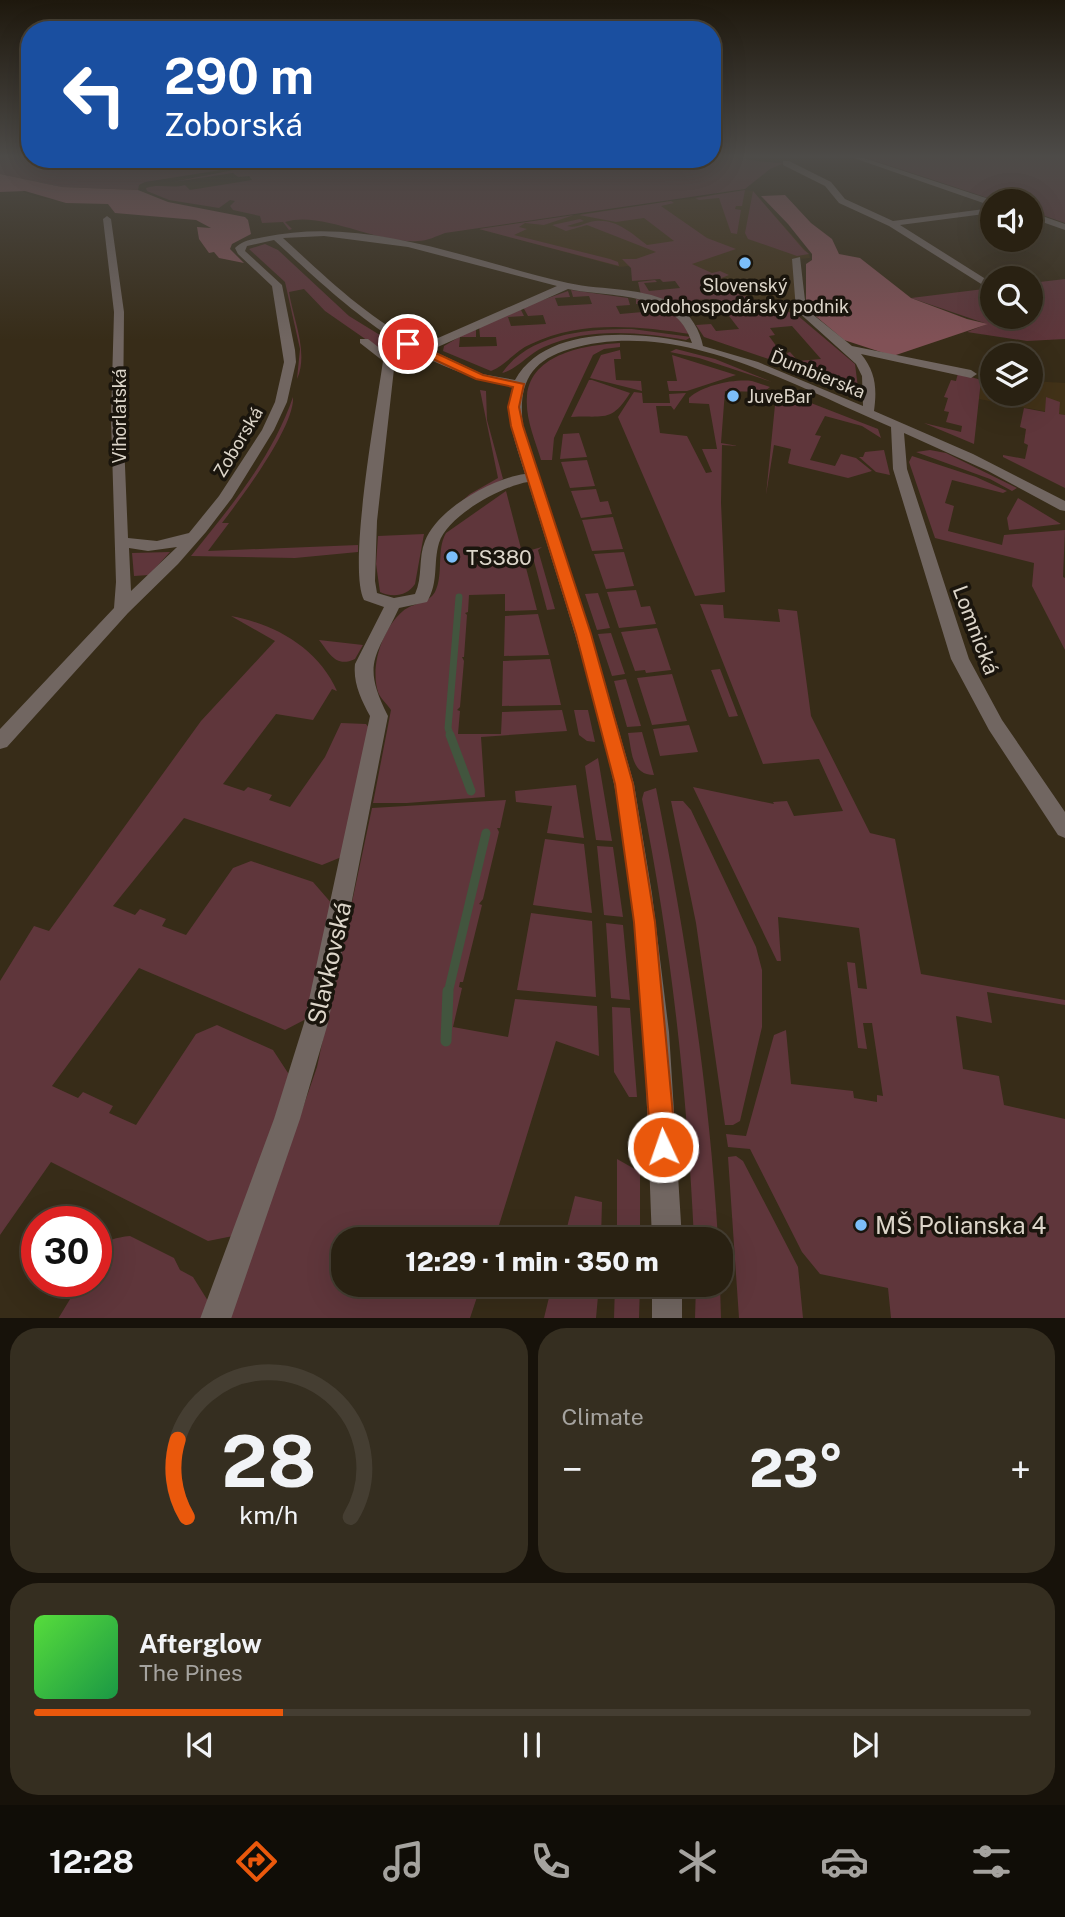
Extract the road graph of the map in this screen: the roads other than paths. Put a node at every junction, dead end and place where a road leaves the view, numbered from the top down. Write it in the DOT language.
graph roads {
  1 [pos="877,218"];
  2 [pos="938,218"];
  3 [pos="107,219"];
  4 [pos="1043,219"];
  5 [pos="892,224"];
  6 [pos="1065,227"];
  7 [pos="276,237"];
  8 [pos="797,259"];
  9 [pos="980,279"];
  10 [pos="566,286"];
  11 [pos="364,341"];
  12 [pos="698,348"];
  13 [pos="849,349"];
  14 [pos="421,350"];
  15 [pos="971,374"];
  16 [pos="519,384"];
  17 [pos="868,413"];
  18 [pos="897,425"];
  19 [pos="534,477"];
  20 [pos="1065,507"];
  21 [pos="192,537"];
  22 [pos="121,541"];
  23 [pos="393,604"];
  24 [pos="122,609"];
  25 [pos="0,742"];
  26 [pos="1065,829"];
  27 [pos="666,1227"];
  28 [pos="667,1297"];
  29 [pos="215,1318"];
  30 [pos="667,1318"];
  1 -- 5 [label="street"];
  2 -- 5 [label="street"];
  3 -- 22 [label="street, Vihorlatská"];
  4 -- 6 [label="street"];
  5 -- 9 [label="street"];
  7 -- 10 [label="street"];
  7 -- 14 [label="street"];
  7 -- 21 [label="street, Zoborská"];
  8 -- 13 [label="street"];
  10 -- 12 [label="street"];
  10 -- 14 [label="street"];
  11 -- 23 [label="street"];
  12 -- 16 [label="street, Ďumbierska"];
  12 -- 17 [label="street, Ďumbierska"];
  13 -- 15 [label="street"];
  13 -- 17 [label="street"];
  14 -- 16 [label="street"];
  16 -- 19 [label="street"];
  17 -- 18 [label="street, Ďumbierska"];
  18 -- 20 [label="street, Ďumbierska"];
  18 -- 26 [label="street, Lomnická"];
  19 -- 23 [label="street"];
  19 -- 27 [label="street"];
  21 -- 22 [label="street"];
  21 -- 24 [label="street, Zoborská"];
  22 -- 24 [label="street, Vihorlatská"];
  23 -- 29 [label="street, Slavkovská"];
  24 -- 25 [label="street"];
  28 -- 30 [label="street"];
}
